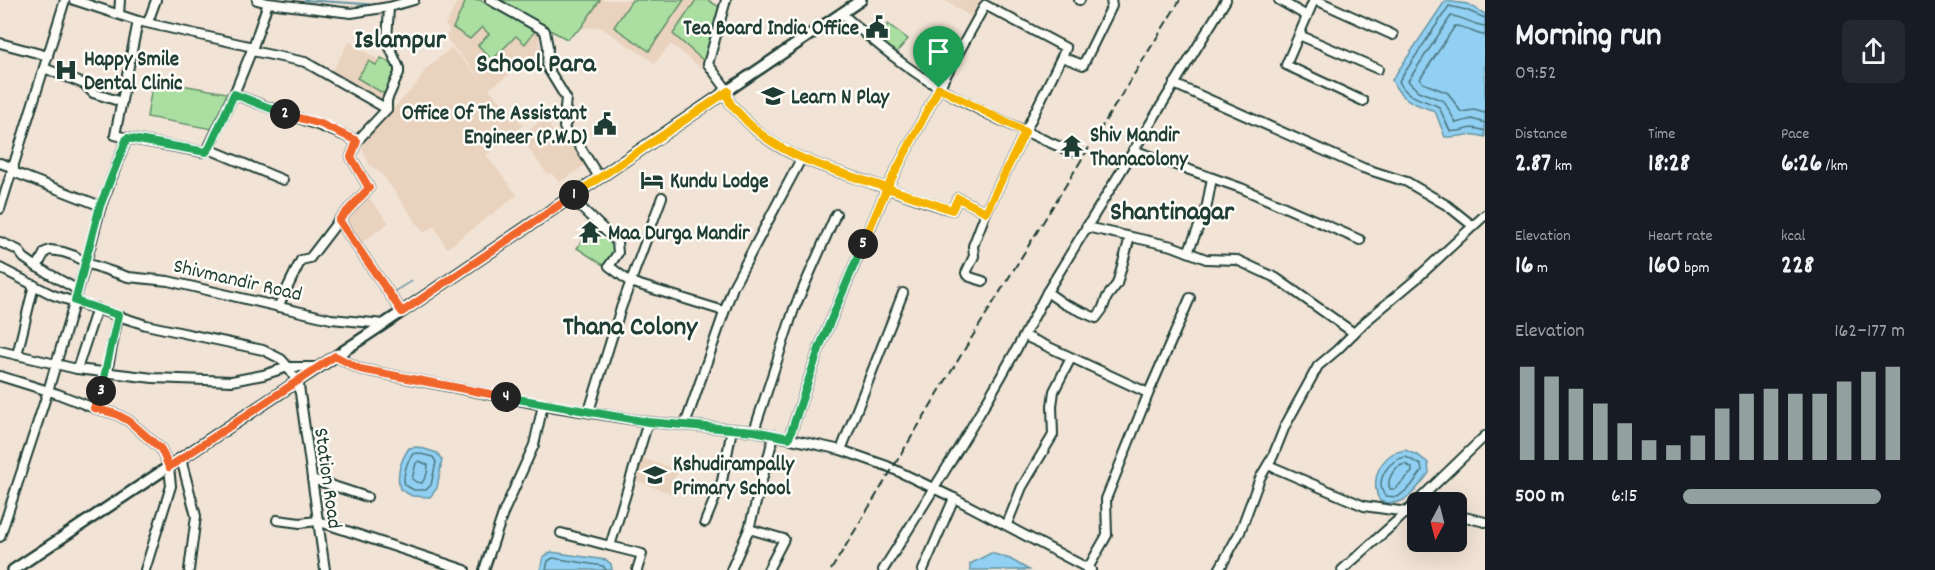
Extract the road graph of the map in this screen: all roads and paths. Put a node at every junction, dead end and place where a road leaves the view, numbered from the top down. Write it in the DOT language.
graph roads {
  1 [pos="65,0"];
  2 [pos="74,0"];
  3 [pos="120,0"];
  4 [pos="156,0"];
  5 [pos="257,0"];
  6 [pos="414,0"];
  7 [pos="490,0"];
  8 [pos="726,0"];
  9 [pos="861,0"];
  10 [pos="1111,0"];
  11 [pos="1226,0"];
  12 [pos="1279,0"];
  13 [pos="1315,0"];
  14 [pos="268,3"];
  15 [pos="389,7"];
  16 [pos="842,13"];
  17 [pos="119,14"];
  18 [pos="1307,16"];
  19 [pos="138,21"];
  20 [pos="148,22"];
  21 [pos="1299,35"];
  22 [pos="1394,35"];
  23 [pos="0,43"];
  24 [pos="253,49"];
  25 [pos="48,56"];
  26 [pos="1062,57"];
  27 [pos="44,68"];
  28 [pos="1378,69"];
  29 [pos="1174,84"];
  30 [pos="939,88"];
  31 [pos="728,91"];
  32 [pos="234,94"];
  33 [pos="1363,101"];
  34 [pos="122,102"];
  35 [pos="387,109"];
  36 [pos="1025,132"];
  37 [pos="127,138"];
  38 [pos="357,141"];
  39 [pos="209,149"];
  40 [pos="1133,150"];
  41 [pos="1072,152"];
  42 [pos="801,159"];
  43 [pos="0,163"];
  44 [pos="13,170"];
  45 [pos="599,177"];
  46 [pos="1212,178"];
  47 [pos="284,180"];
  48 [pos="887,188"];
  49 [pos="662,197"];
  50 [pos="570,198"];
  51 [pos="100,206"];
  52 [pos="0,209"];
  53 [pos="986,212"];
  54 [pos="836,214"];
  55 [pos="1485,215"];
  56 [pos="339,220"];
  57 [pos="1473,226"];
  58 [pos="1086,227"];
  59 [pos="1130,237"];
  60 [pos="1360,240"];
  61 [pos="0,242"];
  62 [pos="1188,252"];
  63 [pos="86,263"];
  64 [pos="37,267"];
  65 [pos="0,268"];
  66 [pos="983,281"];
  67 [pos="630,282"];
  68 [pos="34,285"];
  69 [pos="78,290"];
  70 [pos="1047,292"];
  71 [pos="903,293"];
  72 [pos="1190,298"];
  73 [pos="75,301"];
  74 [pos="279,307"];
  75 [pos="97,308"];
  76 [pos="724,311"];
  77 [pos="402,312"];
  78 [pos="118,315"];
  79 [pos="384,324"];
  80 [pos="1354,333"];
  81 [pos="1025,336"];
  82 [pos="0,351"];
  83 [pos="17,355"];
  84 [pos="335,356"];
  85 [pos="1071,358"];
  86 [pos="56,363"];
  87 [pos="288,367"];
  88 [pos="318,367"];
  89 [pos="77,369"];
  90 [pos="107,372"];
  91 [pos="0,376"];
  92 [pos="298,386"];
  93 [pos="48,391"];
  94 [pos="1148,393"];
  95 [pos="543,405"];
  96 [pos="94,408"];
  97 [pos="590,411"];
  98 [pos="648,422"];
  99 [pos="685,425"];
  100 [pos="732,429"];
  101 [pos="754,431"];
  102 [pos="774,435"];
  103 [pos="1485,436"];
  104 [pos="789,438"];
  105 [pos="841,450"];
  106 [pos="181,459"];
  107 [pos="1268,465"];
  108 [pos="169,467"];
  109 [pos="312,478"];
  110 [pos="934,489"];
  111 [pos="1428,492"];
  112 [pos="367,497"];
  113 [pos="954,498"];
  114 [pos="0,502"];
  115 [pos="10,505"];
  116 [pos="1407,512"];
  117 [pos="1467,518"];
  118 [pos="277,520"];
  119 [pos="317,520"];
  120 [pos="705,522"];
  121 [pos="1485,522"];
  122 [pos="1007,524"];
  123 [pos="749,529"];
  124 [pos="561,533"];
  125 [pos="0,537"];
  126 [pos="610,546"];
  127 [pos="1088,569"];
  128 [pos="13,570"];
  129 [pos="145,570"];
  130 [pos="189,570"];
  131 [pos="325,570"];
  132 [pos="465,570"];
  133 [pos="484,570"];
  134 [pos="637,570"];
  135 [pos="731,570"];
  136 [pos="768,570"];
  137 [pos="883,570"];
  138 [pos="923,570"];
  139 [pos="1219,570"];
  140 [pos="1342,570"];
  1 -- 25 [label="street"];
  2 -- 17 [label="street"];
  3 -- 17 [label="street"];
  4 -- 20 [label="street"];
  5 -- 14 [label="street"];
  6 -- 15 [label="street"];
  7 -- 45 [label="street"];
  8 -- 31 [label="street"];
  9 -- 16 [label="main road"];
  10 -- 26 [label="street"];
  11 -- 29 [label="street"];
  12 -- 18 [label="street"];
  13 -- 18 [label="street"];
  13 -- 22 [label="street"];
  14 -- 15 [label="street"];
  14 -- 24 [label="street"];
  15 -- 35 [label="street"];
  16 -- 30 [label="street"];
  16 -- 31 [label="main road"];
  17 -- 19 [label="street"];
  18 -- 21 [label="street"];
  19 -- 20 [label="street"];
  19 -- 34 [label="street"];
  20 -- 24 [label="street"];
  21 -- 28 [label="street"];
  21 -- 33 [label="street"];
  23 -- 25 [label="street"];
  24 -- 32 [label="street"];
  24 -- 35 [label="street"];
  25 -- 27 [label="street"];
  26 -- 30 [label="street"];
  26 -- 36 [label="street"];
  27 -- 34 [label="street"];
  27 -- 44 [label="street"];
  29 -- 40 [label="street"];
  29 -- 57 [label="street"];
  30 -- 36 [label="street"];
  30 -- 48 [label="street"];
  31 -- 42 [label="street"];
  31 -- 45 [label="main road"];
  32 -- 38 [label="street"];
  32 -- 39 [label="street"];
  34 -- 37 [label="street"];
  35 -- 38 [label="street"];
  36 -- 41 [label="street"];
  36 -- 53 [label="street"];
  37 -- 39 [label="street"];
  37 -- 51 [label="street"];
  38 -- 56 [label="street"];
  39 -- 47 [label="street"];
  40 -- 46 [label="street"];
  40 -- 58 [label="street"];
  42 -- 48 [label="street"];
  42 -- 76 [label="street"];
  43 -- 44 [label="street"];
  44 -- 51 [label="street"];
  44 -- 52 [label="street"];
  45 -- 50 [label="main road"];
  46 -- 60 [label="street"];
  46 -- 62 [label="street"];
  48 -- 53 [label="street"];
  48 -- 104 [label="street"];
  49 -- 67 [label="street"];
  50 -- 67 [label="street"];
  50 -- 77 [label="main road"];
  51 -- 63 [label="street"];
  53 -- 66 [label="street"];
  54 -- 101 [label="street"];
  55 -- 57 [label="street"];
  56 -- 74 [label="street"];
  56 -- 77 [label="street"];
  57 -- 80 [label="street"];
  58 -- 59 [label="street"];
  58 -- 70 [label="street"];
  59 -- 62 [label="street"];
  59 -- 70 [label="street"];
  61 -- 64 [label="street"];
  62 -- 80 [label="street"];
  63 -- 64 [label="street, Shivmandir Road"];
  63 -- 69 [label="street"];
  63 -- 74 [label="street, Shivmandir Road"];
  64 -- 69 [label="street"];
  65 -- 68 [label="street"];
  67 -- 76 [label="street"];
  67 -- 97 [label="street"];
  68 -- 73 [label="street"];
  68 -- 83 [label="street"];
  69 -- 73 [label="street"];
  70 -- 81 [label="street"];
  71 -- 105 [label="street"];
  72 -- 94 [label="street"];
  73 -- 75 [label="street"];
  73 -- 86 [label="street"];
  74 -- 79 [label="street, Shivmandir Road"];
  75 -- 78 [label="street"];
  75 -- 89 [label="street"];
  76 -- 99 [label="street"];
  77 -- 79 [label="main road"];
  78 -- 87 [label="street"];
  78 -- 90 [label="street"];
  79 -- 84 [label="main road"];
  80 -- 107 [label="street"];
  81 -- 85 [label="street"];
  81 -- 110 [label="street"];
  82 -- 83 [label="street"];
  83 -- 86 [label="street"];
  84 -- 88 [label="main road"];
  84 -- 95 [label="street"];
  85 -- 94 [label="street"];
  85 -- 122 [label="street"];
  86 -- 89 [label="street"];
  86 -- 93 [label="street"];
  87 -- 88 [label="street"];
  87 -- 90 [label="street"];
  87 -- 92 [label="street"];
  88 -- 92 [label="main road"];
  89 -- 90 [label="street"];
  90 -- 96 [label="street"];
  91 -- 93 [label="street"];
  92 -- 106 [label="main road"];
  92 -- 109 [label="street, Station Road"];
  93 -- 96 [label="street"];
  93 -- 115 [label="street"];
  94 -- 127 [label="street"];
  95 -- 97 [label="street"];
  95 -- 133 [label="street"];
  96 -- 108 [label="street"];
  97 -- 98 [label="street"];
  98 -- 99 [label="street"];
  98 -- 126 [label="street"];
  99 -- 100 [label="street"];
  100 -- 101 [label="street"];
  100 -- 120 [label="street"];
  101 -- 102 [label="street"];
  102 -- 104 [label="street"];
  102 -- 123 [label="street"];
  103 -- 111 [label="street"];
  104 -- 105 [label="street"];
  105 -- 110 [label="street"];
  106 -- 108 [label="main road"];
  106 -- 130 [label="street"];
  107 -- 116 [label="street"];
  107 -- 139 [label="street"];
  108 -- 128 [label="main road"];
  108 -- 129 [label="street"];
  109 -- 112 [label="street"];
  109 -- 119 [label="street, Station Road"];
  110 -- 113 [label="street"];
  110 -- 137 [label="street"];
  113 -- 122 [label="street"];
  113 -- 138 [label="street"];
  114 -- 115 [label="street"];
  115 -- 125 [label="street"];
  116 -- 140 [label="street"];
  117 -- 121 [label="street"];
  118 -- 119 [label="street"];
  119 -- 131 [label="street, Station Road"];
  119 -- 132 [label="street"];
  122 -- 127 [label="street"];
  123 -- 135 [label="street"];
  123 -- 136 [label="street"];
  124 -- 126 [label="street"];
  126 -- 134 [label="street"];
}
